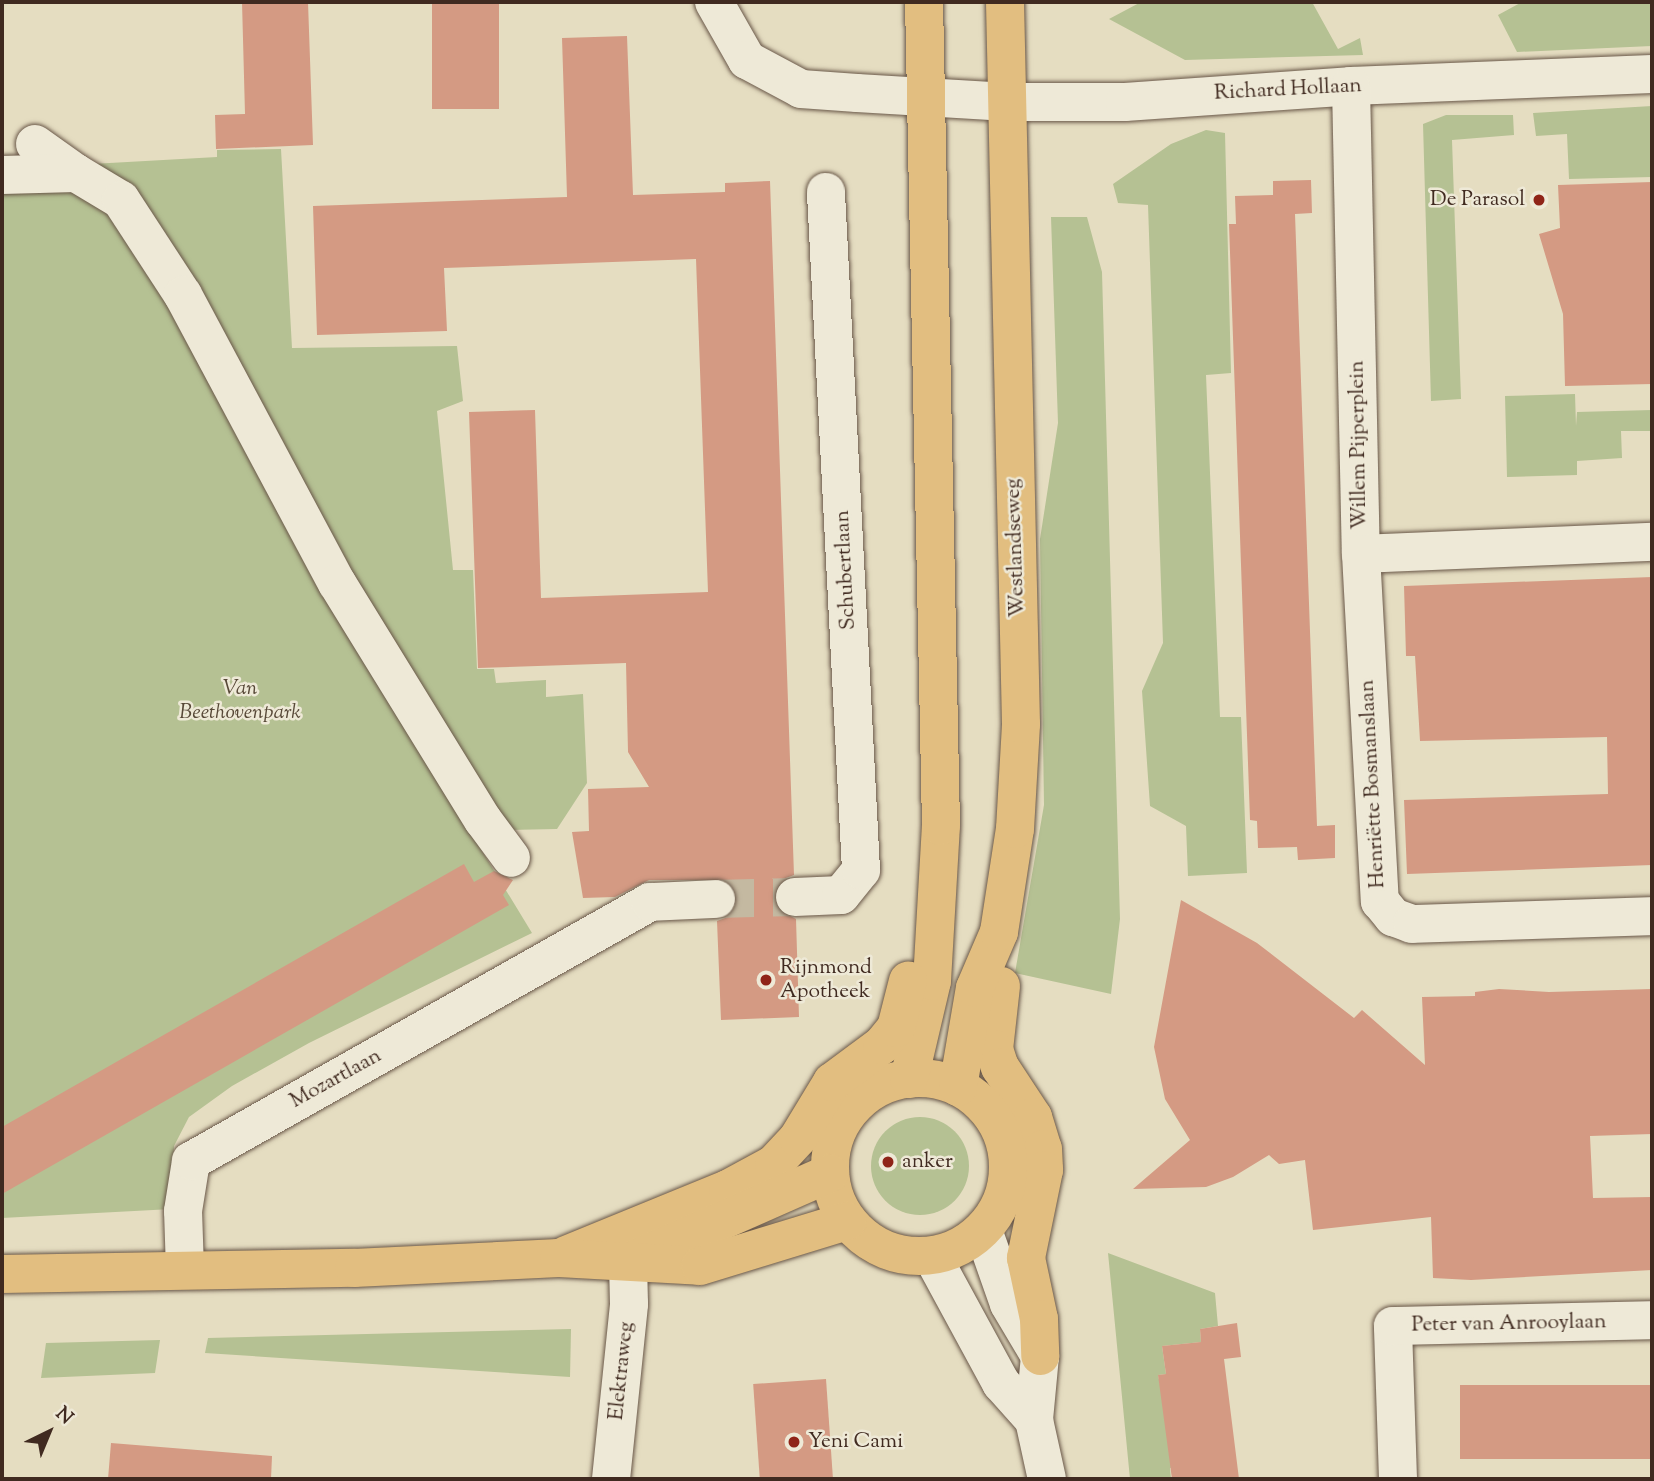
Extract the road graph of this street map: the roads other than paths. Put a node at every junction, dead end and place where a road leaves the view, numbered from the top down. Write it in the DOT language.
graph roads {
  1 [pos="714,2"];
  2 [pos="924,2"];
  3 [pos="1005,2"];
  4 [pos="1652,74"];
  5 [pos="1352,86"];
  6 [pos="923,98"];
  7 [pos="1008,102"];
  8 [pos="35,144"];
  9 [pos="76,173"];
  10 [pos="2,176"];
  11 [pos="826,192"];
  12 [pos="1652,542"];
  13 [pos="1361,554"];
  14 [pos="511,858"];
  15 [pos="795,897"];
  16 [pos="716,899"];
  17 [pos="936,911"];
  18 [pos="1652,916"];
  19 [pos="999,932"];
  20 [pos="909,1079"];
  21 [pos="958,1087"];
  22 [pos="830,1173"];
  23 [pos="847,1221"];
  24 [pos="983,1230"];
  25 [pos="932,1256"];
  26 [pos="559,1258"];
  27 [pos="628,1263"];
  28 [pos="185,1270"];
  29 [pos="2,1274"];
  30 [pos="1652,1320"];
  31 [pos="1040,1356"];
  32 [pos="1034,1420"];
  33 [pos="611,1479"];
  34 [pos="1047,1479"];
  35 [pos="1398,1479"];
  1 -- 6 [label="street, Richard Hollaan"];
  2 -- 6 [label="main road"];
  3 -- 7 [label="main road, Westlandseweg"];
  4 -- 5 [label="street, Richard Hollaan"];
  5 -- 7 [label="street, Richard Hollaan"];
  5 -- 13 [label="street, Willem Pijperplein"];
  6 -- 7 [label="street, Richard Hollaan"];
  6 -- 17 [label="main road"];
  7 -- 19 [label="main road, Westlandseweg"];
  8 -- 9 [label="street"];
  9 -- 10 [label="street"];
  9 -- 14 [label="street"];
  11 -- 15 [label="street, Schubertlaan"];
  12 -- 13 [label="street, Willem Pijperplein"];
  13 -- 18 [label="street, Henriëtte Bosmanslaan"];
  16 -- 28 [label="street, Mozartlaan"];
  17 -- 20 [label="main road"];
  17 -- 26 [label="main road"];
  19 -- 21 [label="main road, Westlandseweg"];
  19 -- 31 [label="main road"];
  20 -- 21 [label="main road"];
  20 -- 22 [label="main road"];
  21 -- 24 [label="main road"];
  22 -- 23 [label="main road"];
  22 -- 27 [label="main road"];
  23 -- 25 [label="main road"];
  23 -- 27 [label="main road"];
  24 -- 25 [label="main road"];
  24 -- 31 [label="street"];
  25 -- 32 [label="street"];
  26 -- 27 [label="main road"];
  26 -- 28 [label="main road"];
  27 -- 33 [label="street, Elektraweg"];
  28 -- 29 [label="main road"];
  30 -- 35 [label="street, Peter van Anrooylaan"];
  31 -- 32 [label="street"];
  32 -- 34 [label="street"];
}
